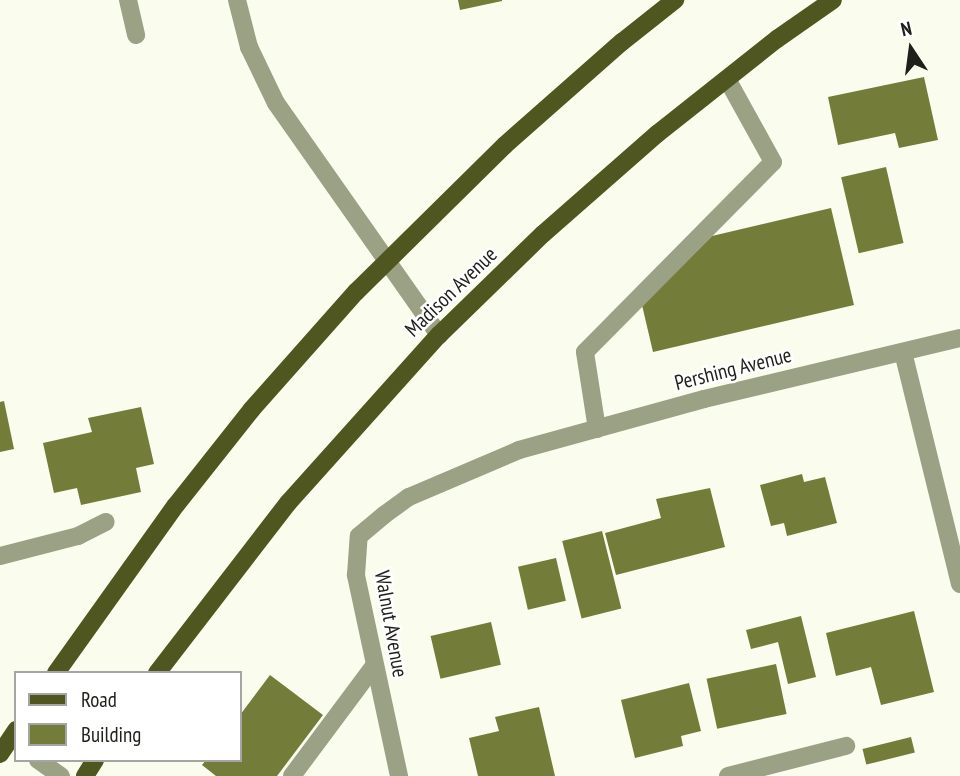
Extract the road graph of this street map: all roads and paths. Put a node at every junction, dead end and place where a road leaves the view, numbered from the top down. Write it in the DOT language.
graph roads {
  1 [pos="128,0"];
  2 [pos="237,0"];
  3 [pos="675,0"];
  4 [pos="833,0"];
  5 [pos="136,35"];
  6 [pos="727,79"];
  7 [pos="386,263"];
  8 [pos="439,335"];
  9 [pos="960,338"];
  10 [pos="902,352"];
  11 [pos="597,429"];
  12 [pos="519,450"];
  13 [pos="106,522"];
  14 [pos="0,556"];
  15 [pos="960,584"];
  16 [pos="374,666"];
  17 [pos="57,671"];
  18 [pos="158,671"];
  19 [pos="846,746"];
  20 [pos="41,762"];
  21 [pos="61,776"];
  22 [pos="292,776"];
  23 [pos="399,776"];
  24 [pos="728,776"];
  1 -- 5 [label="street"];
  2 -- 7 [label="street"];
  3 -- 7 [label="main road"];
  4 -- 6 [label="main road, Madison Avenue"];
  6 -- 8 [label="main road, Madison Avenue"];
  6 -- 11 [label="street"];
  7 -- 8 [label="street"];
  7 -- 17 [label="main road"];
  8 -- 18 [label="main road, Madison Avenue"];
  9 -- 10 [label="street, Pershing Avenue"];
  10 -- 11 [label="street, Pershing Avenue"];
  10 -- 15 [label="street"];
  11 -- 12 [label="street, Pershing Avenue"];
  12 -- 16 [label="street, Walnut Avenue"];
  13 -- 14 [label="street"];
  16 -- 22 [label="street"];
  16 -- 23 [label="street, Walnut Avenue"];
  19 -- 24 [label="street"];
  20 -- 21 [label="street"];
}
